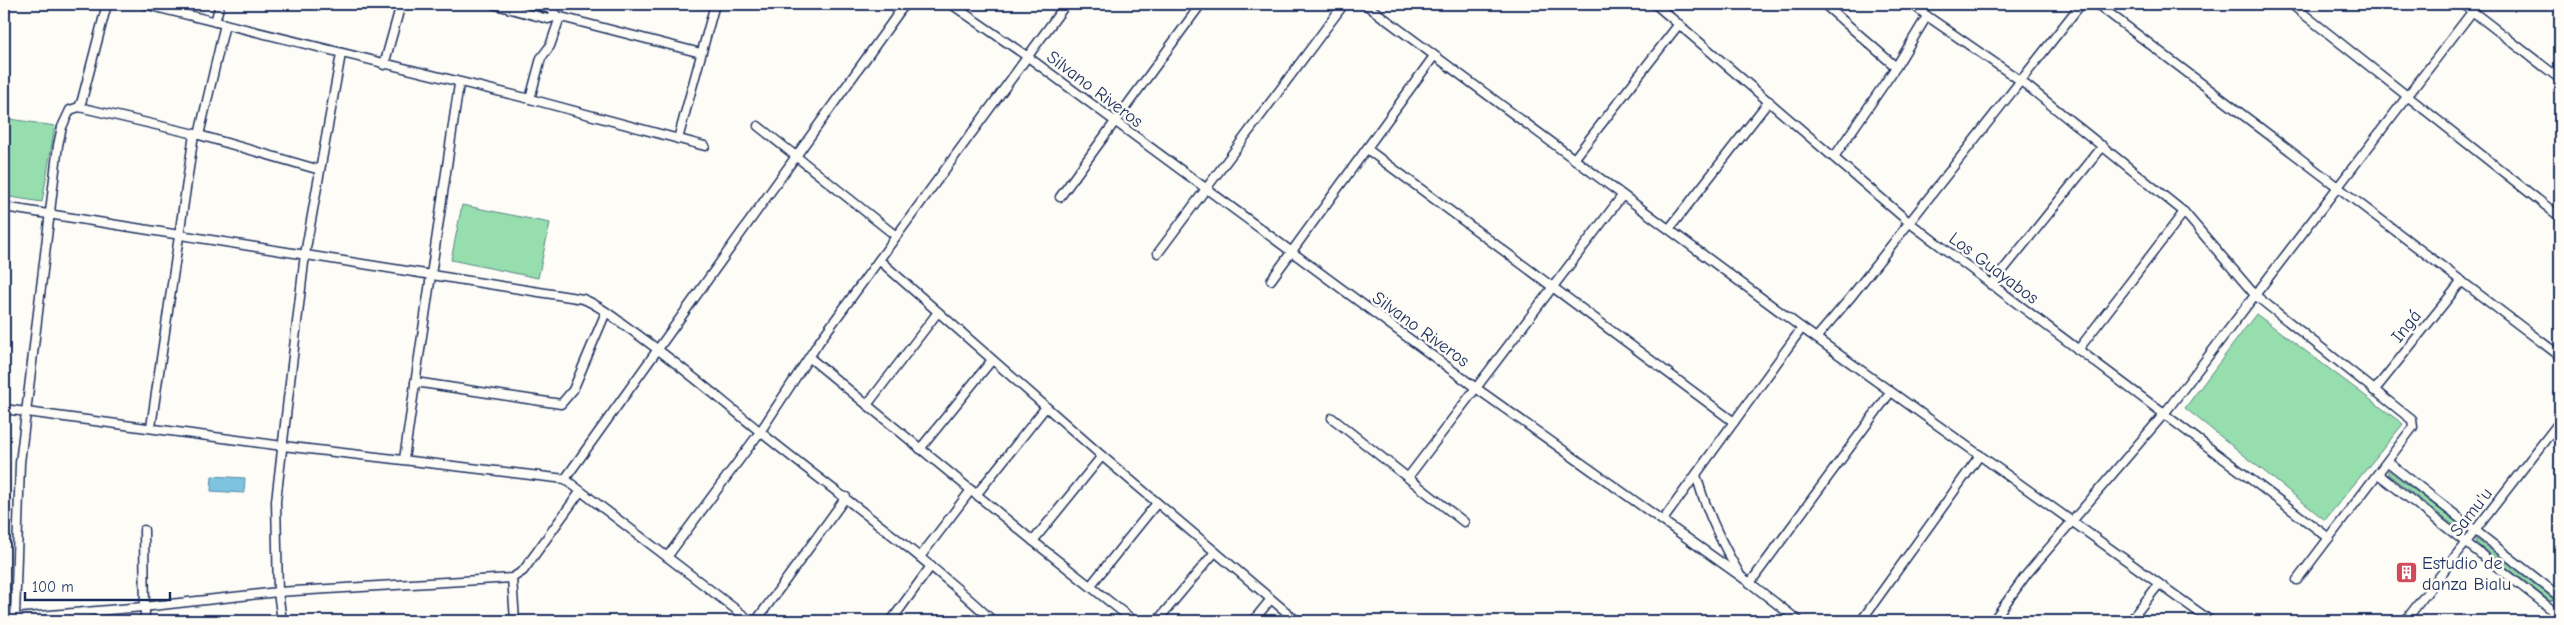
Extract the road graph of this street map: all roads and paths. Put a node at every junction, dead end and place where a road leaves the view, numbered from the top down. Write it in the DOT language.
graph roads {
  1 [pos="106,4"];
  2 [pos="143,4"];
  3 [pos="220,4"];
  4 [pos="401,4"];
  5 [pos="492,4"];
  6 [pos="532,4"];
  7 [pos="715,4"];
  8 [pos="905,4"];
  9 [pos="951,4"];
  10 [pos="1066,4"];
  11 [pos="1201,4"];
  12 [pos="1344,4"];
  13 [pos="1365,4"];
  14 [pos="1656,4"];
  15 [pos="1824,4"];
  16 [pos="1913,4"];
  17 [pos="2082,4"];
  18 [pos="2097,4"];
  19 [pos="2291,4"];
  20 [pos="2463,4"];
  21 [pos="2478,4"];
  22 [pos="2472,11"];
  23 [pos="558,16"];
  24 [pos="1927,16"];
  25 [pos="215,22"];
  26 [pos="225,24"];
  27 [pos="1679,24"];
  28 [pos="702,52"];
  29 [pos="341,54"];
  30 [pos="1434,56"];
  31 [pos="1028,57"];
  32 [pos="384,65"];
  33 [pos="1896,67"];
  34 [pos="2560,78"];
  35 [pos="2021,81"];
  36 [pos="459,84"];
  37 [pos="2408,97"];
  38 [pos="530,99"];
  39 [pos="1769,101"];
  40 [pos="79,107"];
  41 [pos="1114,123"];
  42 [pos="758,126"];
  43 [pos="196,135"];
  44 [pos="678,139"];
  45 [pos="705,146"];
  46 [pos="2103,146"];
  47 [pos="1367,149"];
  48 [pos="795,157"];
  49 [pos="1834,157"];
  50 [pos="1574,159"];
  51 [pos="320,170"];
  52 [pos="2338,188"];
  53 [pos="1206,189"];
  54 [pos="1622,196"];
  55 [pos="1060,197"];
  56 [pos="4,207"];
  57 [pos="2184,212"];
  58 [pos="51,214"];
  59 [pos="2560,217"];
  60 [pos="1910,222"];
  61 [pos="1669,229"];
  62 [pos="179,234"];
  63 [pos="896,236"];
  64 [pos="1158,253"];
  65 [pos="1292,253"];
  66 [pos="305,254"];
  67 [pos="879,260"];
  68 [pos="430,275"];
  69 [pos="1271,280"];
  70 [pos="2462,281"];
  71 [pos="1992,285"];
  72 [pos="1552,287"];
  73 [pos="2255,294"];
  74 [pos="606,312"];
  75 [pos="938,312"];
  76 [pos="1802,328"];
  77 [pos="1816,338"];
  78 [pos="658,348"];
  79 [pos="2078,350"];
  80 [pos="2560,356"];
  81 [pos="810,358"];
  82 [pos="992,360"];
  83 [pos="415,382"];
  84 [pos="1476,388"];
  85 [pos="2374,390"];
  86 [pos="1890,393"];
  87 [pos="866,404"];
  88 [pos="1046,407"];
  89 [pos="4,409"];
  90 [pos="26,411"];
  91 [pos="2164,414"];
  92 [pos="1332,418"];
  93 [pos="1734,422"];
  94 [pos="2560,422"];
  95 [pos="151,427"];
  96 [pos="760,432"];
  97 [pos="283,446"];
  98 [pos="920,449"];
  99 [pos="1980,455"];
  100 [pos="1102,456"];
  101 [pos="404,460"];
  102 [pos="2388,462"];
  103 [pos="2378,474"];
  104 [pos="1696,475"];
  105 [pos="1409,476"];
  106 [pos="565,479"];
  107 [pos="580,492"];
  108 [pos="974,493"];
  109 [pos="846,498"];
  110 [pos="1157,503"];
  111 [pos="1663,520"];
  112 [pos="2072,521"];
  113 [pos="1464,522"];
  114 [pos="144,530"];
  115 [pos="2475,531"];
  116 [pos="2329,538"];
  117 [pos="1033,541"];
  118 [pos="2466,543"];
  119 [pos="1215,552"];
  120 [pos="667,557"];
  121 [pos="920,557"];
  122 [pos="932,566"];
  123 [pos="1740,576"];
  124 [pos="512,578"];
  125 [pos="2297,580"];
  126 [pos="1750,583"];
  127 [pos="2159,584"];
  128 [pos="1091,585"];
  129 [pos="278,592"];
  130 [pos="2560,597"];
  131 [pos="1271,599"];
  132 [pos="2560,605"];
  133 [pos="143,607"];
  134 [pos="2558,614"];
  135 [pos="15,617"];
  136 [pos="4,619"];
  137 [pos="145,621"];
  138 [pos="282,621"];
  139 [pos="516,621"];
  140 [pos="751,621"];
  141 [pos="756,621"];
  142 [pos="891,621"];
  143 [pos="994,621"];
  144 [pos="1134,621"];
  145 [pos="1157,621"];
  146 [pos="1252,621"];
  147 [pos="1297,621"];
  148 [pos="1799,621"];
  149 [pos="1861,621"];
  150 [pos="1993,621"];
  151 [pos="2130,621"];
  152 [pos="2211,621"];
  153 [pos="2405,621"];
  154 [pos="2548,621"];
  1 -- 40 [label="street"];
  2 -- 25 [label="street"];
  3 -- 25 [label="street"];
  4 -- 32 [label="street"];
  5 -- 23 [label="street"];
  6 -- 23 [label="street"];
  7 -- 28 [label="street"];
  8 -- 48 [label="street"];
  9 -- 31 [label="street, Silvano Riveros"];
  10 -- 31 [label="street"];
  11 -- 41 [label="street"];
  12 -- 53 [label="street"];
  13 -- 30 [label="street"];
  14 -- 27 [label="street, Los Guayabos"];
  15 -- 33 [label="street"];
  16 -- 24 [label="street"];
  17 -- 35 [label="street"];
  18 -- 52 [label="street"];
  19 -- 37 [label="street"];
  20 -- 22 [label="street"];
  21 -- 22 [label="street"];
  22 -- 34 [label="street"];
  22 -- 37 [label="street"];
  23 -- 28 [label="street"];
  23 -- 38 [label="street"];
  24 -- 33 [label="street"];
  24 -- 35 [label="street"];
  25 -- 26 [label="street"];
  26 -- 29 [label="street"];
  26 -- 43 [label="street"];
  27 -- 39 [label="street, Los Guayabos"];
  27 -- 50 [label="street"];
  28 -- 44 [label="street"];
  29 -- 32 [label="street"];
  29 -- 51 [label="street"];
  30 -- 47 [label="street"];
  30 -- 50 [label="street"];
  31 -- 41 [label="street, Silvano Riveros"];
  31 -- 63 [label="street"];
  32 -- 36 [label="street"];
  33 -- 49 [label="street"];
  35 -- 46 [label="street"];
  35 -- 60 [label="street"];
  36 -- 38 [label="street"];
  36 -- 68 [label="street"];
  37 -- 52 [label="street"];
  37 -- 59 [label="street"];
  38 -- 44 [label="street"];
  39 -- 49 [label="street, Los Guayabos"];
  39 -- 61 [label="street"];
  40 -- 43 [label="street"];
  40 -- 58 [label="street"];
  41 -- 53 [label="street, Silvano Riveros"];
  41 -- 55 [label="street"];
  42 -- 48 [label="street"];
  43 -- 51 [label="street"];
  43 -- 62 [label="street"];
  44 -- 45 [label="street"];
  46 -- 57 [label="street"];
  46 -- 71 [label="street"];
  47 -- 65 [label="street"];
  47 -- 72 [label="street"];
  48 -- 63 [label="street"];
  48 -- 78 [label="street"];
  49 -- 60 [label="street, Los Guayabos"];
  50 -- 54 [label="street"];
  51 -- 66 [label="street"];
  52 -- 70 [label="street"];
  52 -- 73 [label="street"];
  53 -- 64 [label="street"];
  53 -- 65 [label="street, Silvano Riveros"];
  54 -- 61 [label="street"];
  54 -- 72 [label="street"];
  56 -- 58 [label="street"];
  57 -- 73 [label="street"];
  57 -- 79 [label="street"];
  58 -- 62 [label="street"];
  58 -- 90 [label="street"];
  60 -- 71 [label="street, Los Guayabos"];
  60 -- 77 [label="street"];
  61 -- 76 [label="street"];
  62 -- 66 [label="street"];
  62 -- 95 [label="street"];
  63 -- 67 [label="street"];
  65 -- 69 [label="street"];
  65 -- 84 [label="street, Silvano Riveros"];
  66 -- 68 [label="street"];
  66 -- 97 [label="street"];
  67 -- 75 [label="street"];
  67 -- 81 [label="street"];
  68 -- 74 [label="street"];
  68 -- 83 [label="street"];
  70 -- 80 [label="street"];
  70 -- 85 [label="street, Ingá"];
  71 -- 79 [label="street, Los Guayabos"];
  72 -- 84 [label="street"];
  72 -- 93 [label="street"];
  73 -- 85 [label="street"];
  73 -- 91 [label="street"];
  74 -- 78 [label="street"];
  74 -- 83 [label="street"];
  75 -- 82 [label="street"];
  75 -- 87 [label="street"];
  76 -- 77 [label="street"];
  76 -- 93 [label="street"];
  77 -- 86 [label="street"];
  78 -- 96 [label="street"];
  78 -- 106 [label="street"];
  79 -- 91 [label="street, Los Guayabos"];
  81 -- 87 [label="street"];
  81 -- 96 [label="street"];
  82 -- 88 [label="street"];
  82 -- 98 [label="street"];
  83 -- 101 [label="street"];
  84 -- 105 [label="street"];
  84 -- 111 [label="street, Silvano Riveros"];
  85 -- 102 [label="street"];
  86 -- 99 [label="street"];
  86 -- 126 [label="street"];
  87 -- 98 [label="street"];
  88 -- 100 [label="street"];
  88 -- 108 [label="street"];
  89 -- 90 [label="street"];
  90 -- 95 [label="street"];
  90 -- 135 [label="street"];
  91 -- 112 [label="street"];
  91 -- 116 [label="street, Los Guayabos"];
  92 -- 105 [label="street"];
  93 -- 104 [label="street"];
  94 -- 115 [label="street, Samu'u"];
  95 -- 97 [label="street"];
  96 -- 109 [label="street"];
  96 -- 120 [label="street"];
  97 -- 101 [label="street"];
  97 -- 129 [label="street"];
  98 -- 108 [label="street"];
  99 -- 112 [label="street"];
  99 -- 149 [label="street"];
  100 -- 110 [label="street"];
  100 -- 117 [label="street"];
  101 -- 106 [label="street"];
  102 -- 103 [label="street"];
  102 -- 115 [label="street"];
  103 -- 116 [label="street"];
  103 -- 118 [label="street"];
  104 -- 111 [label="street"];
  104 -- 123 [label="street"];
  105 -- 113 [label="street"];
  106 -- 107 [label="street"];
  107 -- 120 [label="street"];
  107 -- 124 [label="street"];
  108 -- 117 [label="street"];
  108 -- 121 [label="street"];
  109 -- 121 [label="street"];
  109 -- 141 [label="street"];
  110 -- 119 [label="street"];
  110 -- 128 [label="street"];
  111 -- 123 [label="street, Silvano Riveros"];
  112 -- 127 [label="street"];
  112 -- 150 [label="street"];
  114 -- 133 [label="street"];
  115 -- 118 [label="street, Samu'u"];
  115 -- 130 [label="street"];
  116 -- 125 [label="street"];
  117 -- 128 [label="street"];
  118 -- 134 [label="street"];
  118 -- 153 [label="street, Samu'u"];
  119 -- 131 [label="street"];
  119 -- 145 [label="street"];
  120 -- 140 [label="street"];
  121 -- 122 [label="street"];
  122 -- 142 [label="street"];
  122 -- 143 [label="street"];
  123 -- 126 [label="street, Silvano Riveros"];
  124 -- 129 [label="street"];
  124 -- 139 [label="street"];
  126 -- 148 [label="street, Silvano Riveros"];
  127 -- 151 [label="street"];
  127 -- 152 [label="street"];
  128 -- 144 [label="street"];
  129 -- 133 [label="street"];
  129 -- 138 [label="street"];
  131 -- 146 [label="street"];
  131 -- 147 [label="street"];
  132 -- 134 [label="street"];
  133 -- 135 [label="street"];
  133 -- 137 [label="street"];
  134 -- 154 [label="street"];
  135 -- 136 [label="street"];
}
